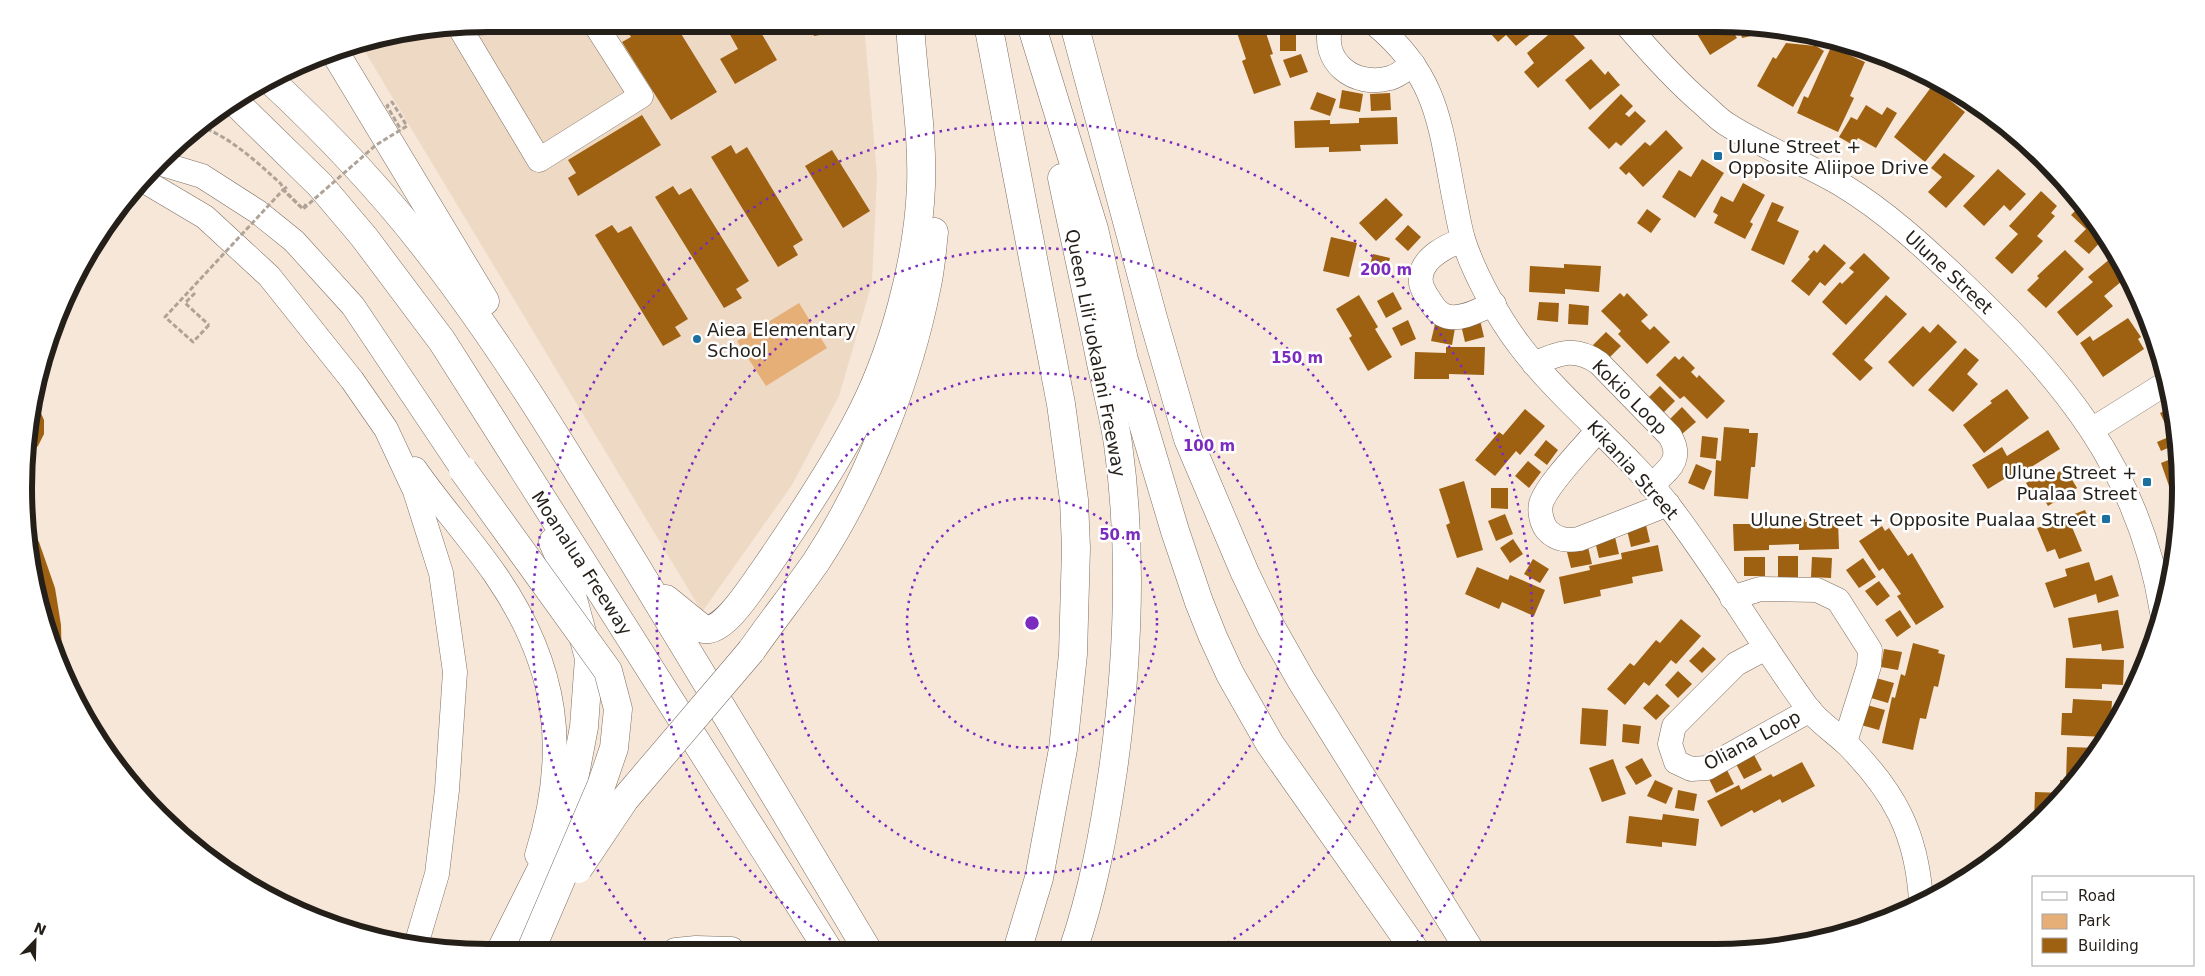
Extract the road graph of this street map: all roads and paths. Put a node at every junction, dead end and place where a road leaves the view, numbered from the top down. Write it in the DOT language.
graph roads {
  1 [pos="600,32"];
  2 [pos="911,32"];
  3 [pos="924,32"];
  4 [pos="990,32"];
  5 [pos="1032,32"];
  6 [pos="1033,32"];
  7 [pos="1076,32"];
  8 [pos="1329,32"];
  9 [pos="1385,32"];
  10 [pos="1634,32"];
  11 [pos="463,33"];
  12 [pos="338,58"];
  13 [pos="1413,64"];
  14 [pos="275,85"];
  15 [pos="238,107"];
  16 [pos="226,116"];
  17 [pos="208,129"];
  18 [pos="401,130"];
  19 [pos="167,165"];
  20 [pos="150,184"];
  21 [pos="283,190"];
  22 [pos="305,192"];
  23 [pos="1463,240"];
  24 [pos="194,292"];
  25 [pos="1494,304"];
  26 [pos="1534,364"];
  27 [pos="2161,386"];
  28 [pos="386,429"];
  29 [pos="2092,429"];
  30 [pos="1598,430"];
  31 [pos="560,444"];
  32 [pos="518,463"];
  33 [pos="463,470"];
  34 [pos="1651,486"];
  35 [pos="1668,504"];
  36 [pos="646,582"];
  37 [pos="2159,596"];
  38 [pos="1732,598"];
  39 [pos="1766,648"];
  40 [pos="1810,710"];
  41 [pos="1845,742"];
  42 [pos="1063,749"];
  43 [pos="812,857"];
  44 [pos="1921,896"];
  45 [pos="418,938"];
  46 [pos="502,944"];
  47 [pos="503,944"];
  48 [pos="535,944"];
  49 [pos="536,944"];
  50 [pos="825,944"];
  51 [pos="864,944"];
  52 [pos="872,944"];
  53 [pos="999,944"];
  54 [pos="1019,944"];
  55 [pos="1075,944"];
  56 [pos="1410,944"];
  57 [pos="1466,944"];
  1 -- 11 [label="street"];
  2 -- 36 [label="highway"];
  3 -- 49 [label="highway, bridge"];
  4 -- 42 [label="highway"];
  5 -- 55 [label="highway, Queen Liliʻuokalani Freeway"];
  6 -- 56 [label="highway"];
  7 -- 57 [label="highway"];
  8 -- 13 [label="street"];
  9 -- 13 [label="street, Kikania Street"];
  10 -- 29 [label="street, Ulune Street"];
  12 -- 31 [label="highway"];
  13 -- 23 [label="street, Kikania Street"];
  14 -- 31 [label="highway"];
  15 -- 22 [label="highway"];
  16 -- 22 [label="highway"];
  17 -- 22 [label="path"];
  18 -- 21 [label="path, bridge"];
  19 -- 33 [label="street"];
  20 -- 28 [label="street"];
  21 -- 22 [label="path, bridge"];
  21 -- 24 [label="path, bridge"];
  22 -- 32 [label="highway, Moanalua Freeway"];
  23 -- 25 [label="street, Kikania Street"];
  23 -- 25 [label="street"];
  25 -- 26 [label="street, Kikania Street"];
  26 -- 30 [label="street, Kikania Street"];
  26 -- 34 [label="street, Kokio Loop"];
  27 -- 29 [label="street"];
  28 -- 45 [label="street"];
  28 -- 46 [label="street"];
  29 -- 37 [label="street, Ulune Street"];
  30 -- 34 [label="street, Kikania Street"];
  30 -- 35 [label="street"];
  31 -- 36 [label="highway"];
  32 -- 47 [label="highway"];
  32 -- 50 [label="highway, Moanalua Freeway"];
  33 -- 48 [label="highway, bridge"];
  34 -- 35 [label="street, Kikania Street"];
  35 -- 38 [label="street, Kikania Street"];
  36 -- 43 [label="highway"];
  38 -- 39 [label="street, Kikania Street"];
  38 -- 41 [label="street"];
  39 -- 40 [label="street, Kikania Street"];
  39 -- 40 [label="street, Oliana Loop"];
  40 -- 41 [label="street, Kikania Street"];
  41 -- 44 [label="street, Kikania Street"];
  42 -- 53 [label="highway"];
  42 -- 54 [label="highway"];
  43 -- 51 [label="highway"];
  43 -- 52 [label="highway"];
}
